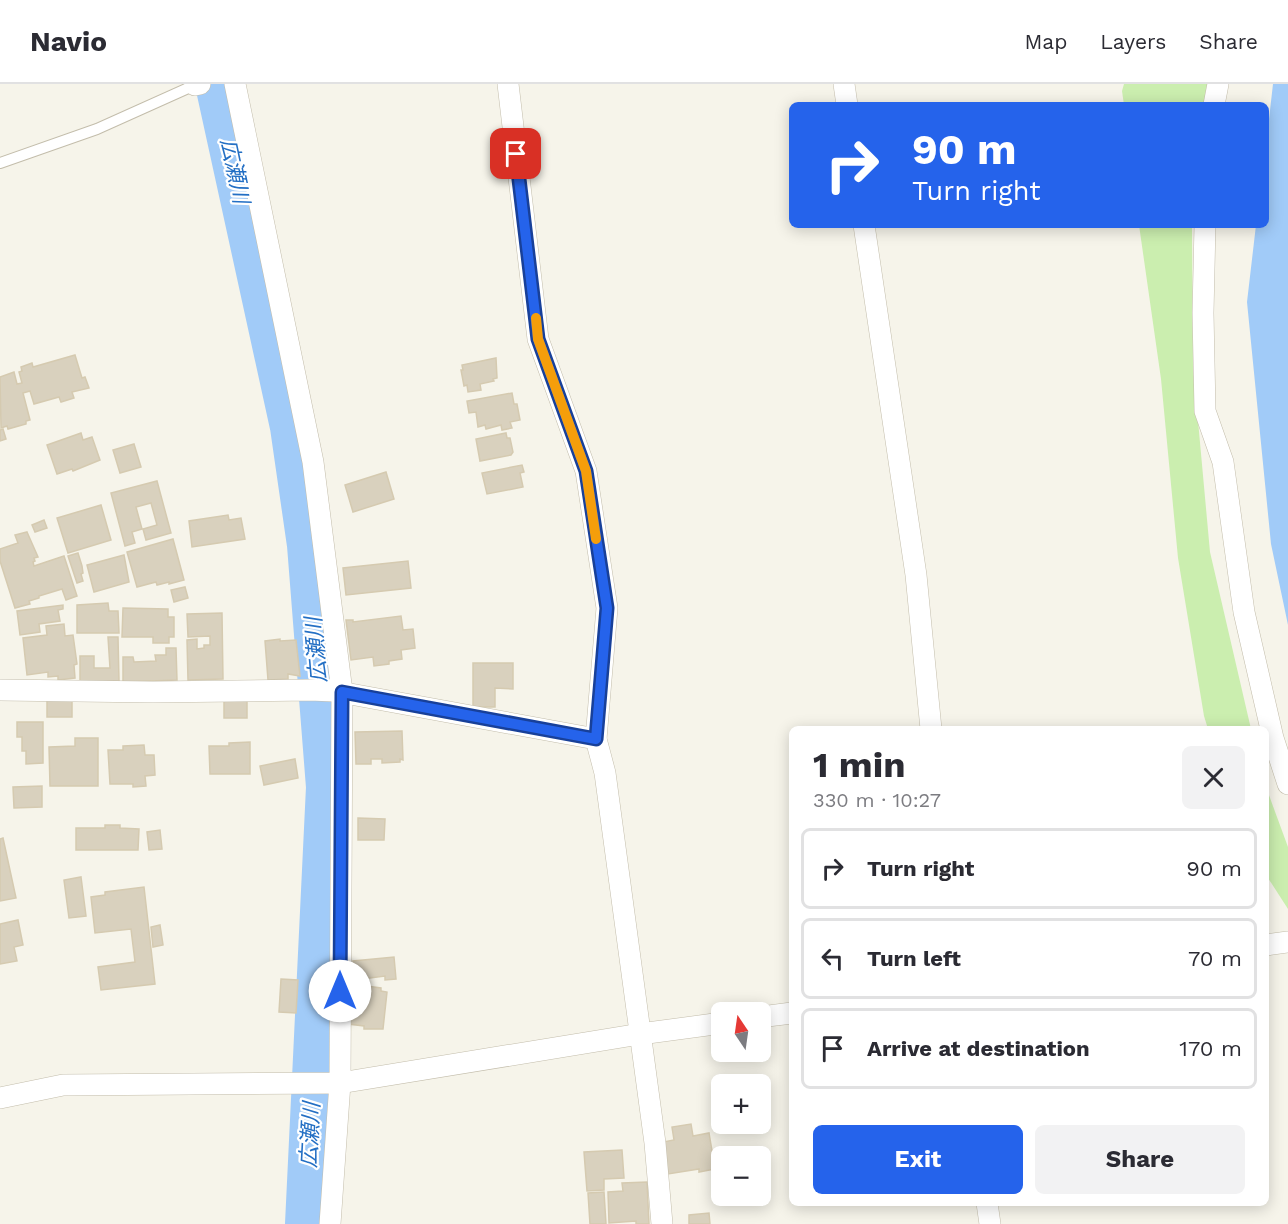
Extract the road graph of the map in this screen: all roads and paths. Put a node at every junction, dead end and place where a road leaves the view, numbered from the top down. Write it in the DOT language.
graph roads {
  1 [pos="235,84"];
  2 [pos="508,84"];
  3 [pos="844,84"];
  4 [pos="1218,84"];
  5 [pos="197,85"];
  6 [pos="847,102"];
  7 [pos="1215,102"];
  8 [pos="0,163"];
  9 [pos="864,228"];
  10 [pos="1205,228"];
  11 [pos="0,690"];
  12 [pos="338,692"];
  13 [pos="931,726"];
  14 [pos="596,739"];
  15 [pos="1288,784"];
  16 [pos="1288,942"];
  17 [pos="1269,945"];
  18 [pos="789,1013"];
  19 [pos="771,1016"];
  20 [pos="711,1024"];
  21 [pos="640,1034"];
  22 [pos="335,1083"];
  23 [pos="0,1098"];
  24 [pos="987,1206"];
  25 [pos="330,1224"];
  26 [pos="662,1224"];
  27 [pos="990,1224"];
  1 -- 12 [label="street"];
  2 -- 14 [label="street"];
  3 -- 6 [label="street"];
  4 -- 7 [label="street"];
  5 -- 8 [label="lane"];
  9 -- 13 [label="street"];
  10 -- 15 [label="street"];
  11 -- 12 [label="street"];
  12 -- 14 [label="street"];
  12 -- 22 [label="street"];
  14 -- 21 [label="street"];
  16 -- 17 [label="street"];
  18 -- 19 [label="street"];
  20 -- 21 [label="street"];
  21 -- 22 [label="street"];
  21 -- 26 [label="street"];
  22 -- 23 [label="street"];
  22 -- 25 [label="street"];
  24 -- 27 [label="street"];
}
